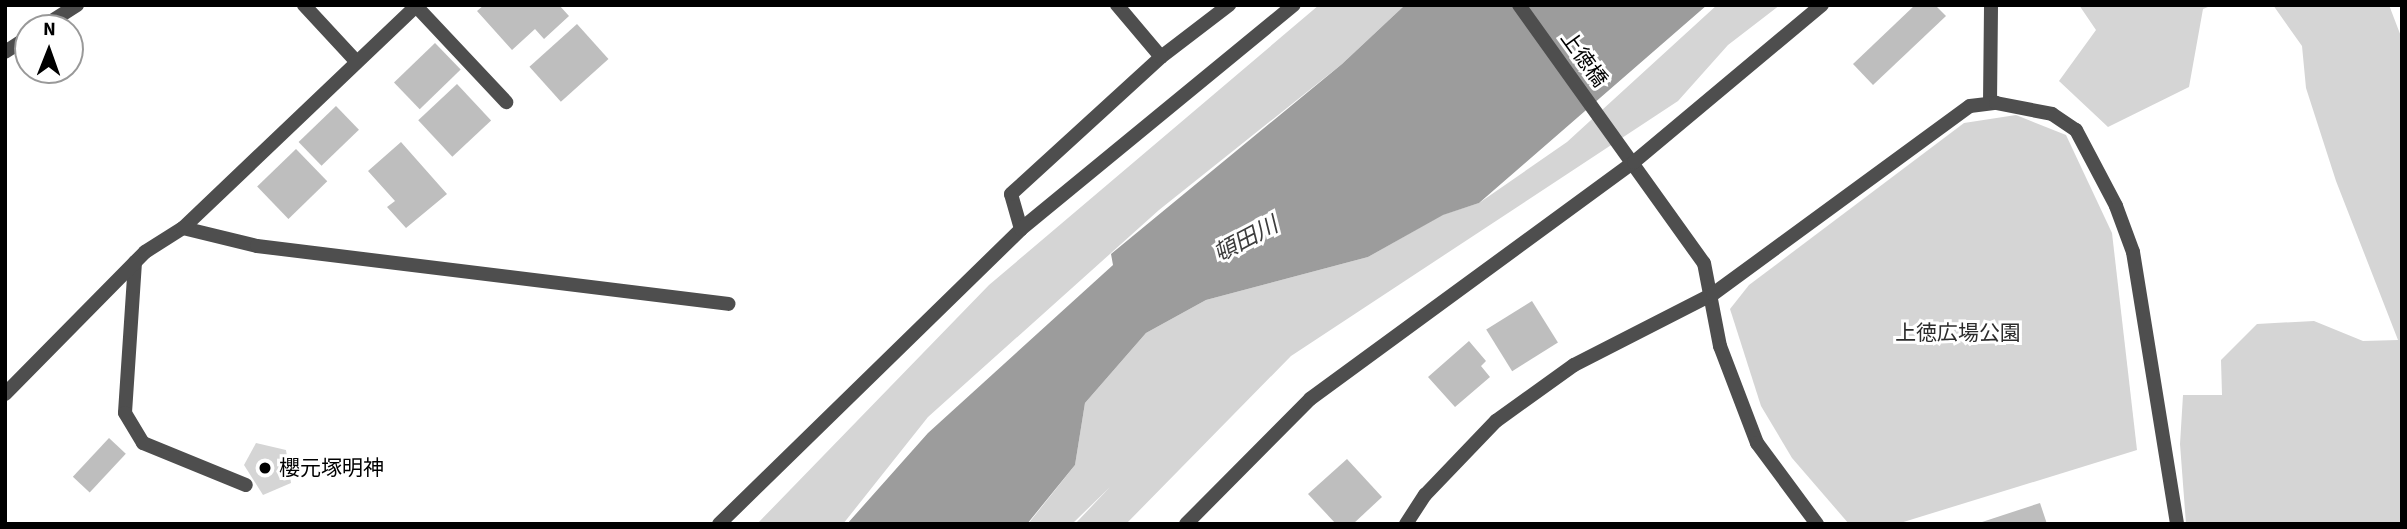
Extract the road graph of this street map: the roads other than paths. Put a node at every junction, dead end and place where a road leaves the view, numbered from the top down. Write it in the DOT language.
graph roads {
  1 [pos="304,5"];
  2 [pos="1116,5"];
  3 [pos="1229,5"];
  4 [pos="1294,5"];
  5 [pos="1519,5"];
  6 [pos="1822,5"];
  7 [pos="1991,5"];
  8 [pos="416,6"];
  9 [pos="1161,57"];
  10 [pos="355,61"];
  11 [pos="506,102"];
  12 [pos="1990,103"];
  13 [pos="1634,162"];
  14 [pos="183,228"];
  15 [pos="1021,229"];
  16 [pos="135,262"];
  17 [pos="1713,294"];
  18 [pos="728,304"];
  19 [pos="5,394"];
  20 [pos="246,485"];
  21 [pos="719,524"];
  22 [pos="1186,524"];
  23 [pos="1406,524"];
  24 [pos="1817,524"];
  25 [pos="2177,524"];
  1 -- 10 [label="street"];
  2 -- 9 [label="street"];
  3 -- 9 [label="street"];
  4 -- 15 [label="street"];
  5 -- 13 [label="street, 上徳橋"];
  6 -- 13 [label="street"];
  7 -- 12 [label="street"];
  8 -- 10 [label="street"];
  8 -- 11 [label="street"];
  9 -- 15 [label="street"];
  10 -- 14 [label="street"];
  12 -- 17 [label="street"];
  12 -- 25 [label="street"];
  13 -- 17 [label="street, 上徳橋"];
  13 -- 22 [label="street"];
  14 -- 16 [label="street"];
  14 -- 18 [label="street"];
  15 -- 21 [label="street"];
  16 -- 19 [label="street"];
  16 -- 20 [label="street"];
  17 -- 23 [label="street"];
  17 -- 24 [label="street, 上徳橋"];
}
